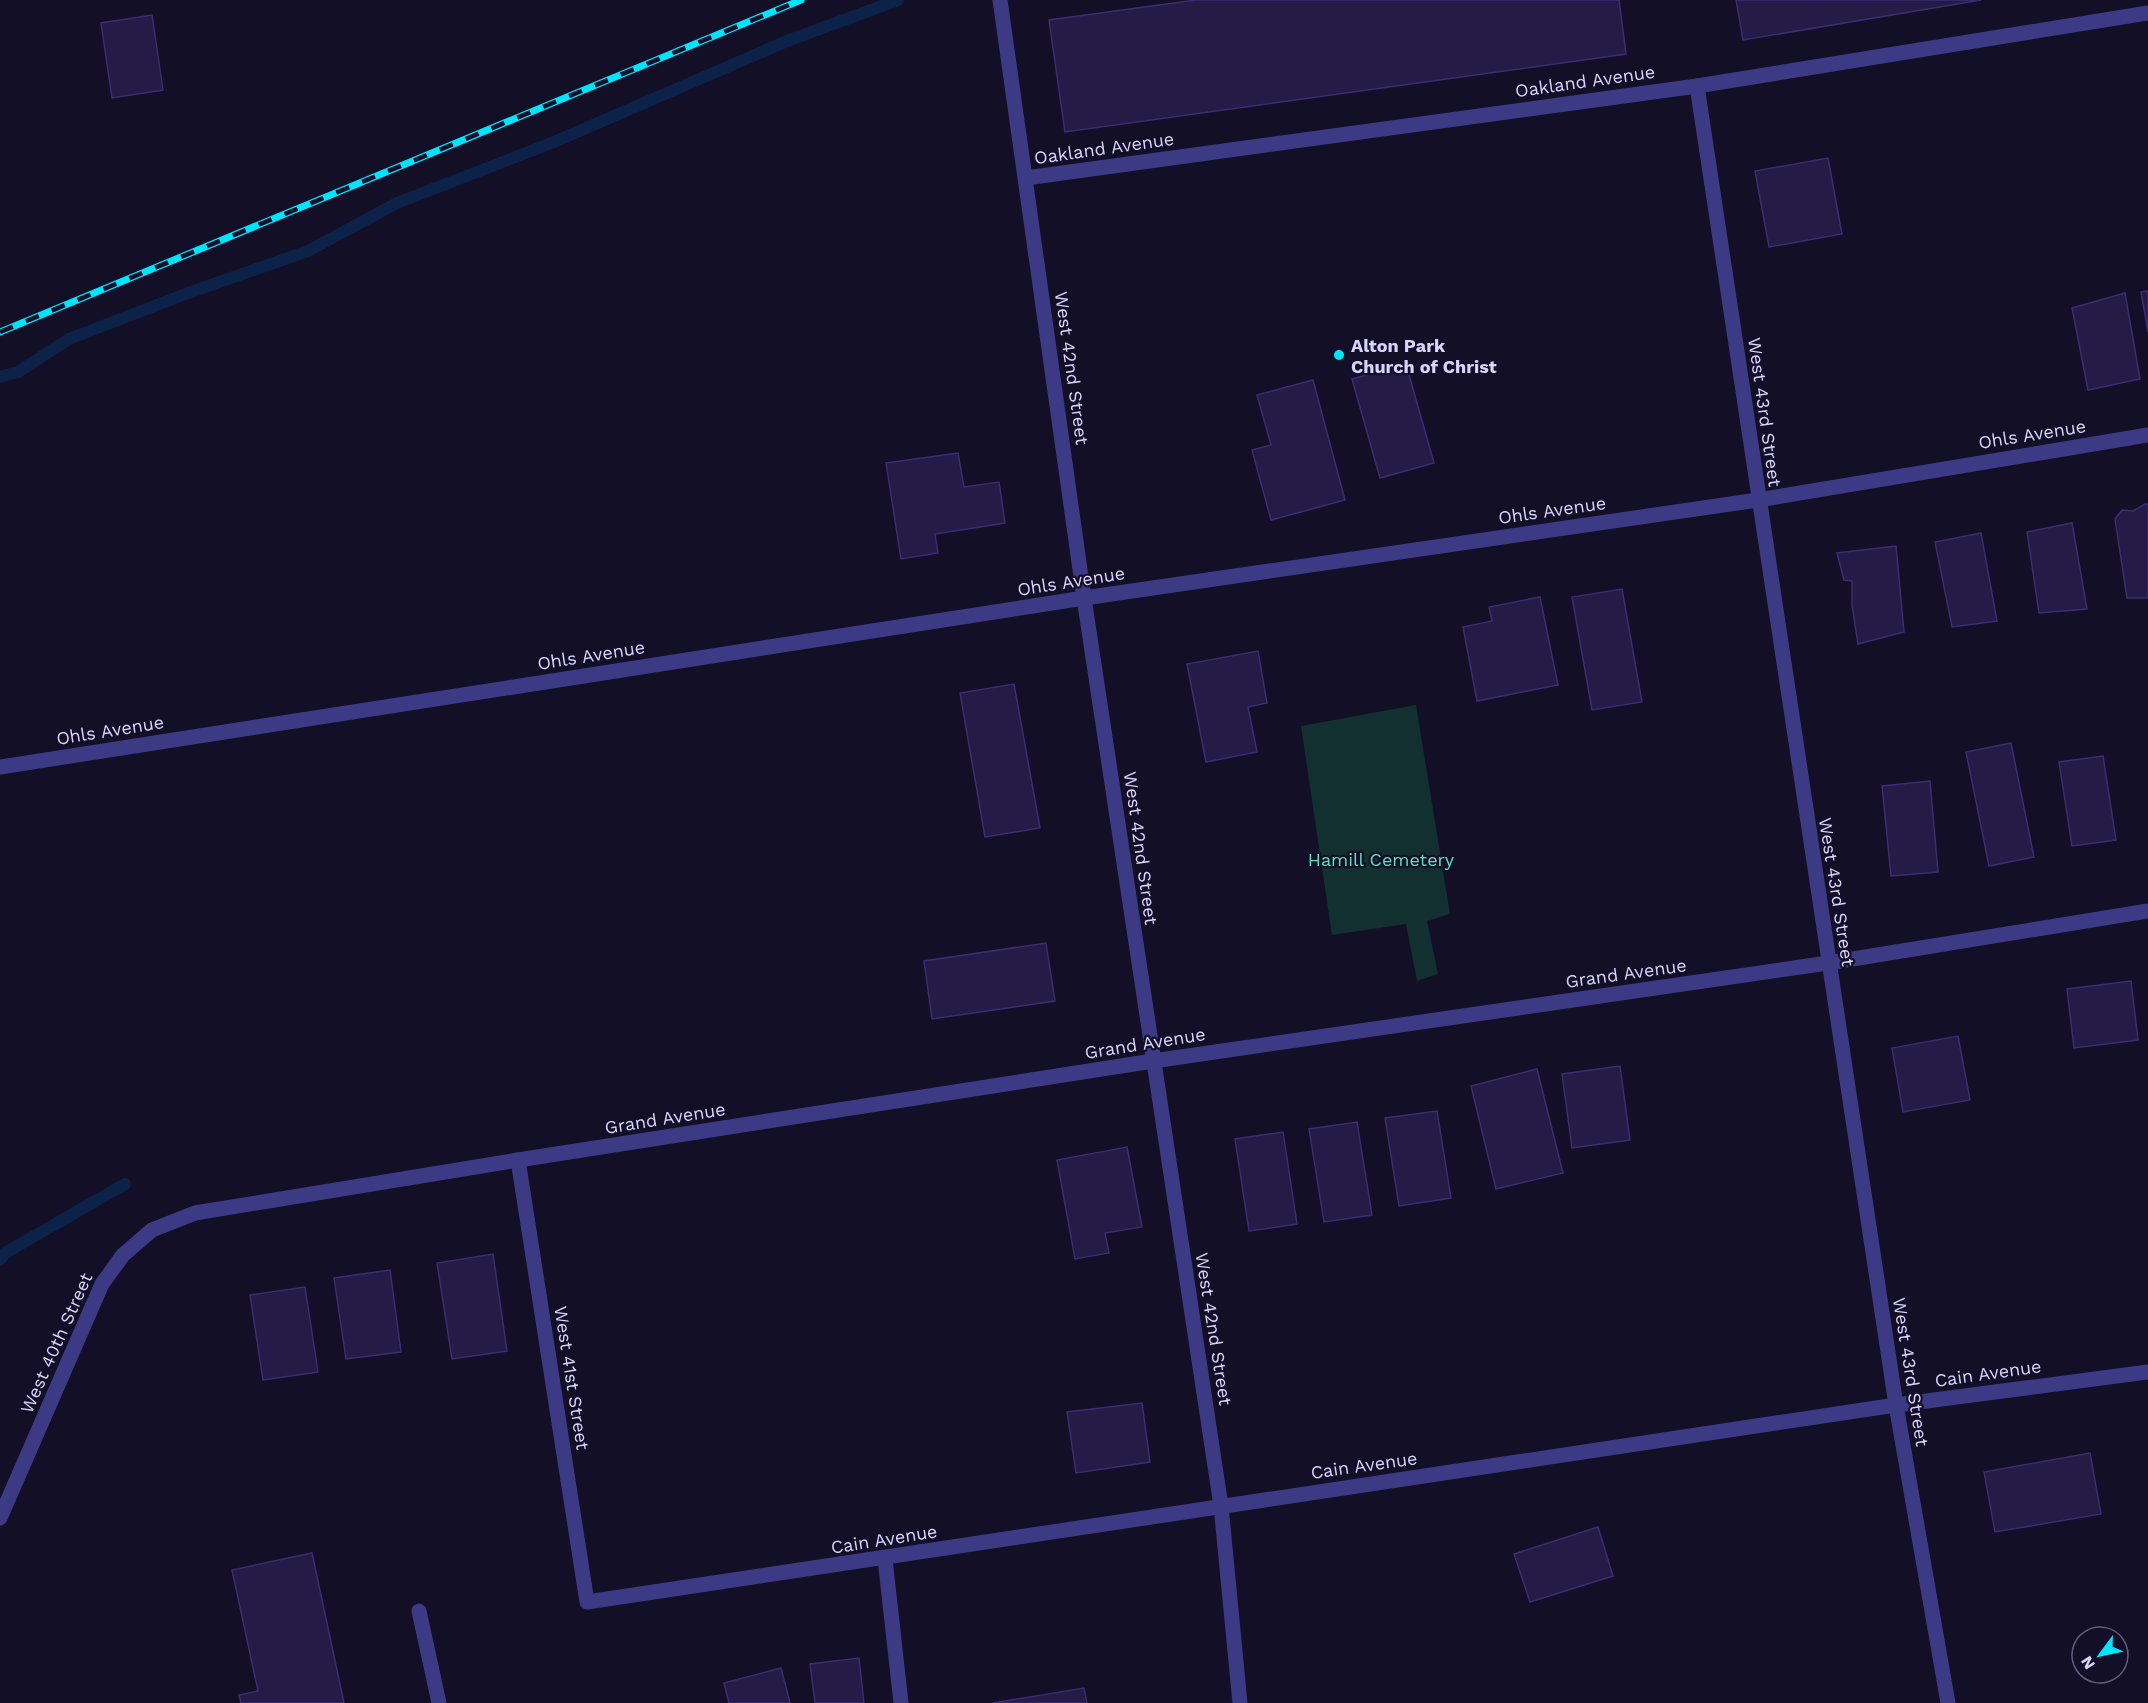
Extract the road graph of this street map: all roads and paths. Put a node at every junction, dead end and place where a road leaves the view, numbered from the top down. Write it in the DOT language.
graph roads {
  1 [pos="1000,0"];
  2 [pos="2148,13"];
  3 [pos="1697,86"];
  4 [pos="1026,178"];
  5 [pos="2148,435"];
  6 [pos="1758,500"];
  7 [pos="1084,598"];
  8 [pos="0,767"];
  9 [pos="2148,911"];
  10 [pos="1828,963"];
  11 [pos="1153,1061"];
  12 [pos="518,1160"];
  13 [pos="152,1230"];
  14 [pos="2148,1372"];
  15 [pos="1896,1405"];
  16 [pos="1221,1506"];
  17 [pos="0,1518"];
  18 [pos="885,1558"];
  19 [pos="587,1602"];
  20 [pos="418,1611"];
  21 [pos="439,1703"];
  22 [pos="901,1703"];
  23 [pos="1240,1703"];
  24 [pos="1948,1703"];
  1 -- 4 [label="street, West 42nd Street"];
  2 -- 3 [label="street, Oakland Avenue"];
  3 -- 4 [label="street, Oakland Avenue"];
  3 -- 6 [label="street, West 43rd Street"];
  4 -- 7 [label="street, West 42nd Street"];
  5 -- 6 [label="street, Ohls Avenue"];
  6 -- 7 [label="street, Ohls Avenue"];
  6 -- 10 [label="street, West 43rd Street"];
  7 -- 8 [label="street, Ohls Avenue"];
  7 -- 11 [label="street, West 42nd Street"];
  9 -- 10 [label="street, Grand Avenue"];
  10 -- 11 [label="street, Grand Avenue"];
  10 -- 15 [label="street, West 43rd Street"];
  11 -- 12 [label="street, Grand Avenue"];
  11 -- 16 [label="street, West 42nd Street"];
  12 -- 13 [label="street, Grand Avenue"];
  12 -- 19 [label="street, West 41st Street"];
  13 -- 17 [label="street, West 40th Street"];
  14 -- 15 [label="street, Cain Avenue"];
  15 -- 16 [label="street, Cain Avenue"];
  15 -- 24 [label="street, West 43rd Street"];
  16 -- 18 [label="street, Cain Avenue"];
  16 -- 23 [label="street, West 42nd Street"];
  18 -- 19 [label="street, Cain Avenue"];
  18 -- 22 [label="street"];
  20 -- 21 [label="street"];
}
